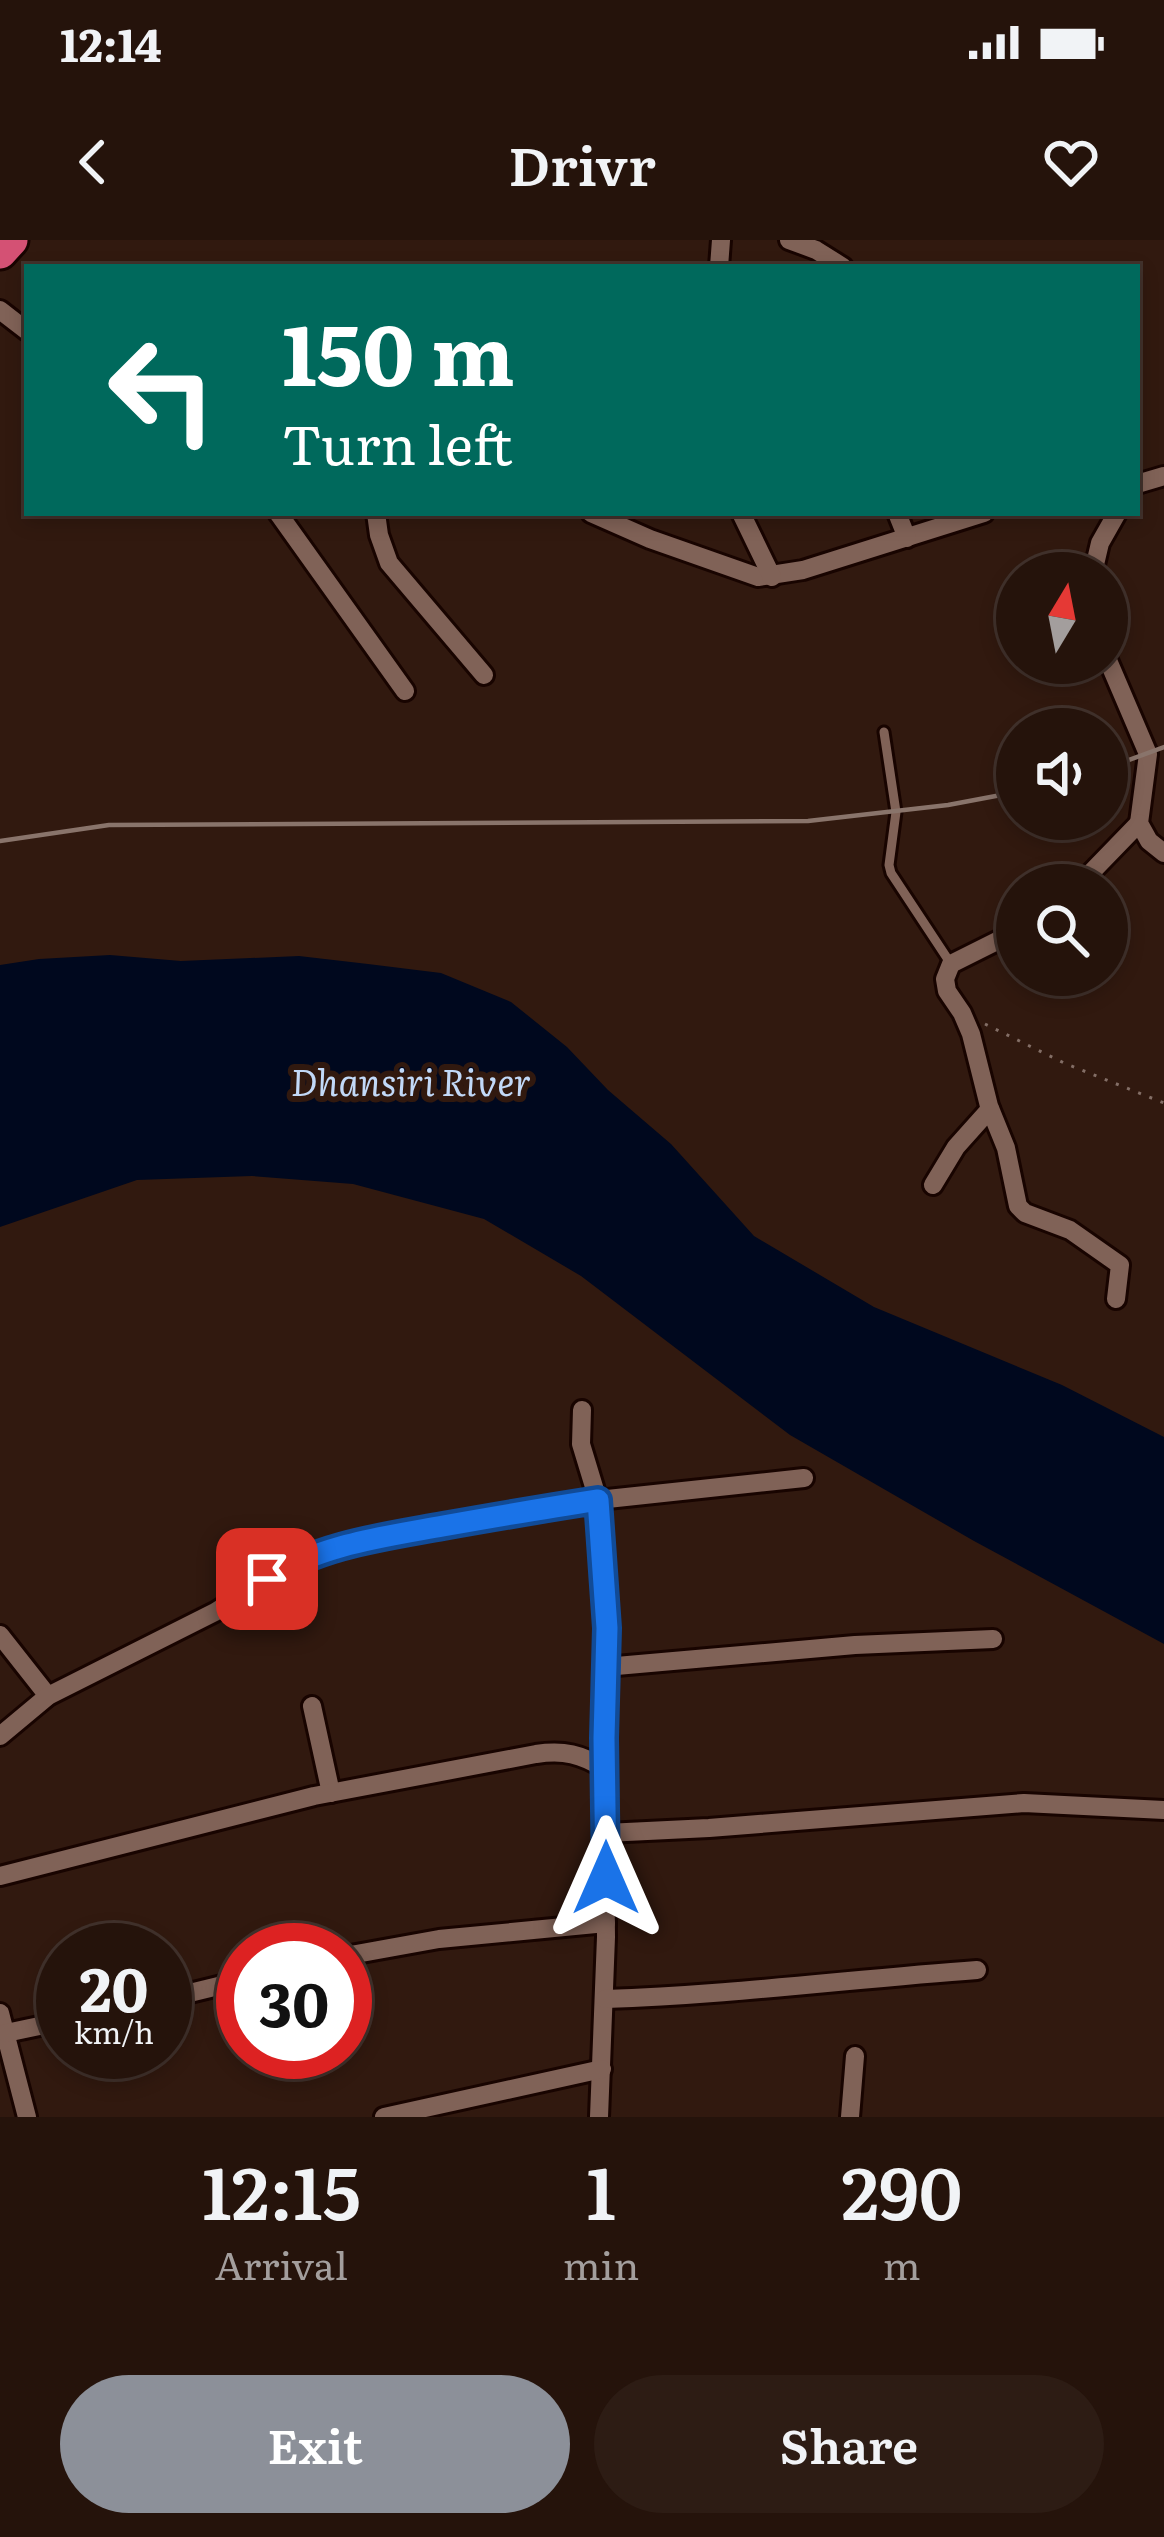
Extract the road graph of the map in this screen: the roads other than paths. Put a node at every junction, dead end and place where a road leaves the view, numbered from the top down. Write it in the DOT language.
graph roads {
  1 [pos="11,240"];
  2 [pos="789,240"];
  3 [pos="0,252"];
  4 [pos="839,264"];
  5 [pos="0,310"];
  6 [pos="24,329"];
  7 [pos="280,516"];
  8 [pos="377,516"];
  9 [pos="598,516"];
  10 [pos="742,516"];
  11 [pos="898,516"];
  12 [pos="975,516"];
  13 [pos="1115,516"];
  14 [pos="907,538"];
  15 [pos="1098,552"];
  16 [pos="772,577"];
  17 [pos="484,674"];
  18 [pos="1118,684"];
  19 [pos="405,691"];
  20 [pos="884,732"];
  21 [pos="1139,823"];
  22 [pos="1164,853"];
  23 [pos="1099,864"];
  24 [pos="996,942"];
  25 [pos="951,964"];
  26 [pos="990,1108"];
  27 [pos="933,1185"];
  28 [pos="1116,1299"];
  29 [pos="581,1410"];
  30 [pos="804,1478"];
  31 [pos="598,1500"];
  32 [pos="0,1635"];
  33 [pos="993,1640"];
  34 [pos="605,1667"];
  35 [pos="48,1696"];
  36 [pos="312,1706"];
  37 [pos="0,1736"];
  38 [pos="604,1768"];
  39 [pos="331,1793"];
  40 [pos="1164,1810"];
  41 [pos="606,1833"];
  42 [pos="0,1876"];
  43 [pos="606,1923"];
  44 [pos="372,1952"];
  45 [pos="977,1970"];
  46 [pos="605,1999"];
  47 [pos="0,2013"];
  48 [pos="36,2027"];
  49 [pos="5,2033"];
  50 [pos="855,2056"];
  51 [pos="602,2069"];
  52 [pos="27,2117"];
  53 [pos="384,2117"];
  54 [pos="599,2117"];
  55 [pos="850,2117"];
  1 -- 3 [label="highway"];
  2 -- 4 [label="street"];
  5 -- 6 [label="street"];
  7 -- 19 [label="street"];
  8 -- 17 [label="street"];
  9 -- 16 [label="street"];
  10 -- 16 [label="street"];
  11 -- 14 [label="street"];
  12 -- 14 [label="street"];
  13 -- 15 [label="street"];
  14 -- 16 [label="street"];
  18 -- 21 [label="street"];
  20 -- 25 [label="lane"];
  21 -- 22 [label="street"];
  21 -- 23 [label="street"];
  24 -- 25 [label="street"];
  25 -- 26 [label="street"];
  26 -- 27 [label="street"];
  26 -- 28 [label="street"];
  29 -- 31 [label="street"];
  30 -- 31 [label="street"];
  31 -- 34 [label="street"];
  31 -- 35 [label="street"];
  32 -- 35 [label="street"];
  33 -- 34 [label="street"];
  34 -- 38 [label="street"];
  35 -- 37 [label="street"];
  36 -- 39 [label="street"];
  38 -- 39 [label="street"];
  38 -- 41 [label="street"];
  39 -- 42 [label="street"];
  40 -- 41 [label="street"];
  41 -- 43 [label="street"];
  43 -- 44 [label="street"];
  43 -- 46 [label="street"];
  45 -- 46 [label="street"];
  46 -- 51 [label="street"];
  47 -- 49 [label="street"];
  48 -- 49 [label="street"];
  49 -- 52 [label="street"];
  50 -- 55 [label="street"];
  51 -- 53 [label="street"];
  51 -- 54 [label="street"];
}
